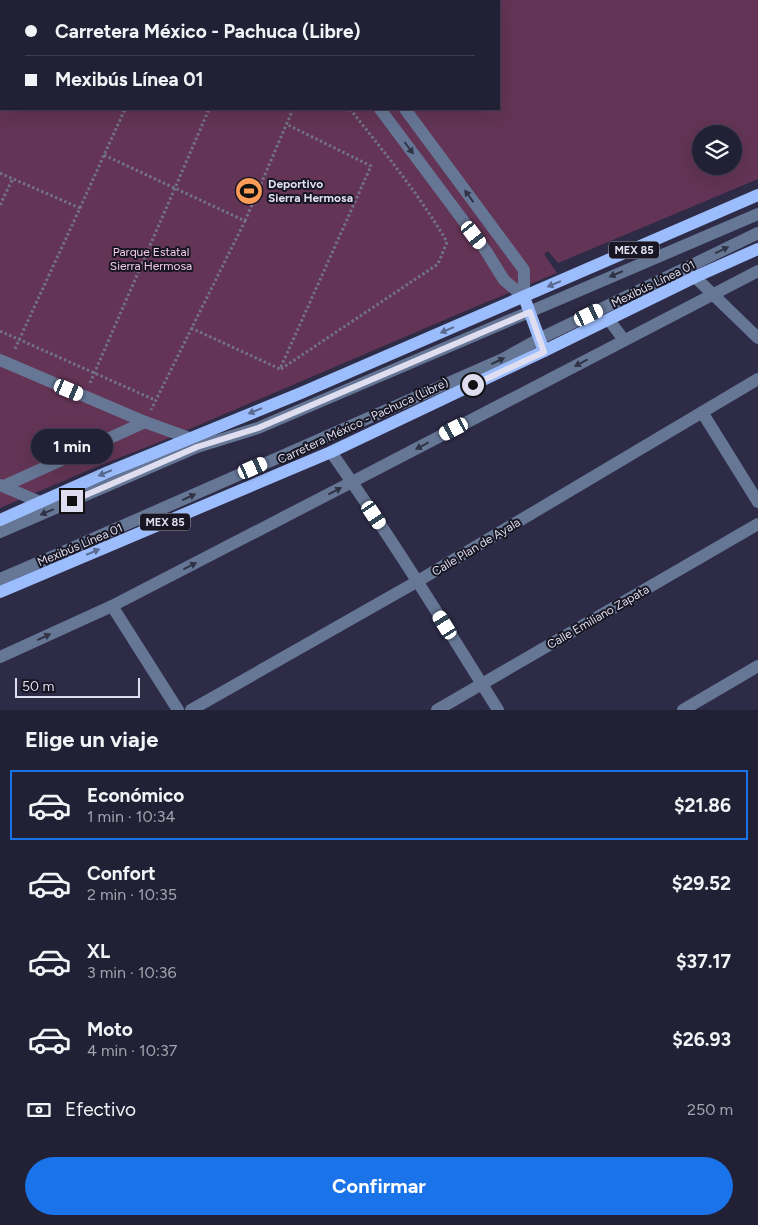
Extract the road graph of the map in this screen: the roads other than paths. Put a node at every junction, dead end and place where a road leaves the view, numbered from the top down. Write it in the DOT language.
graph roads {
  1 [pos="381,110"];
  2 [pos="406,110"];
  3 [pos="758,195"];
  4 [pos="758,214"];
  5 [pos="758,233"];
  6 [pos="758,249"];
  7 [pos="758,271"];
  8 [pos="694,278"];
  9 [pos="713,294"];
  10 [pos="524,297"];
  11 [pos="530,312"];
  12 [pos="609,320"];
  13 [pos="758,338"];
  14 [pos="539,339"];
  15 [pos="624,340"];
  16 [pos="544,352"];
  17 [pos="5,362"];
  18 [pos="758,380"];
  19 [pos="702,412"];
  20 [pos="145,422"];
  21 [pos="189,438"];
  22 [pos="331,452"];
  23 [pos="352,482"];
  24 [pos="2,485"];
  25 [pos="40,502"];
  26 [pos="758,502"];
  27 [pos="0,520"];
  28 [pos="758,524"];
  29 [pos="0,532"];
  30 [pos="0,579"];
  31 [pos="418,581"];
  32 [pos="0,592"];
  33 [pos="112,606"];
  34 [pos="0,658"];
  35 [pos="758,666"];
  36 [pos="482,684"];
  37 [pos="178,710"];
  38 [pos="191,710"];
  39 [pos="437,710"];
  40 [pos="498,710"];
  41 [pos="683,710"];
  1 -- 10 [label="street, one-way"];
  10 -- 2 [label="street, one-way"];
  3 -- 10 [label="main road, MEX 85, one-way"];
  4 -- 11 [label="street, Mexibús Línea 01, one-way"];
  14 -- 5 [label="street, Mexibús Línea 01, one-way"];
  6 -- 8 [label="main road, Carretera México - Pachuca (Libre) / MEX 85"];
  7 -- 9 [label="street"];
  8 -- 9 [label="street"];
  8 -- 12 [label="main road, Carretera México - Pachuca (Libre) / MEX 85"];
  9 -- 13 [label="street"];
  9 -- 15 [label="street"];
  10 -- 11 [label="main road"];
  10 -- 21 [label="main road, MEX 85, one-way"];
  11 -- 14 [label="main road"];
  11 -- 29 [label="street, Mexibús Línea 01, one-way"];
  12 -- 15 [label="street"];
  12 -- 16 [label="main road, Carretera México - Pachuca (Libre) / MEX 85"];
  14 -- 16 [label="main road"];
  30 -- 14 [label="street, Mexibús Línea 01, one-way"];
  15 -- 23 [label="street, one-way"];
  16 -- 22 [label="main road, Carretera México - Pachuca (Libre) / MEX 85"];
  17 -- 20 [label="street"];
  18 -- 19 [label="street, Calle Plan de Ayala"];
  19 -- 26 [label="street"];
  19 -- 31 [label="street, Calle Plan de Ayala"];
  20 -- 21 [label="street"];
  20 -- 24 [label="street"];
  21 -- 25 [label="main road, MEX 85, one-way"];
  22 -- 23 [label="street"];
  32 -- 22 [label="main road, Carretera México - Pachuca (Libre) / MEX 85, one-way"];
  23 -- 31 [label="street"];
  33 -- 23 [label="street, one-way"];
  24 -- 25 [label="street"];
  25 -- 27 [label="main road, MEX 85"];
  28 -- 36 [label="street, Calle Emiliano Zapata"];
  31 -- 36 [label="street"];
  31 -- 38 [label="street, Calle Plan de Ayala"];
  34 -- 33 [label="street, one-way"];
  33 -- 37 [label="street"];
  35 -- 41 [label="street"];
  36 -- 39 [label="street, Calle Emiliano Zapata"];
  36 -- 40 [label="street"];
}
